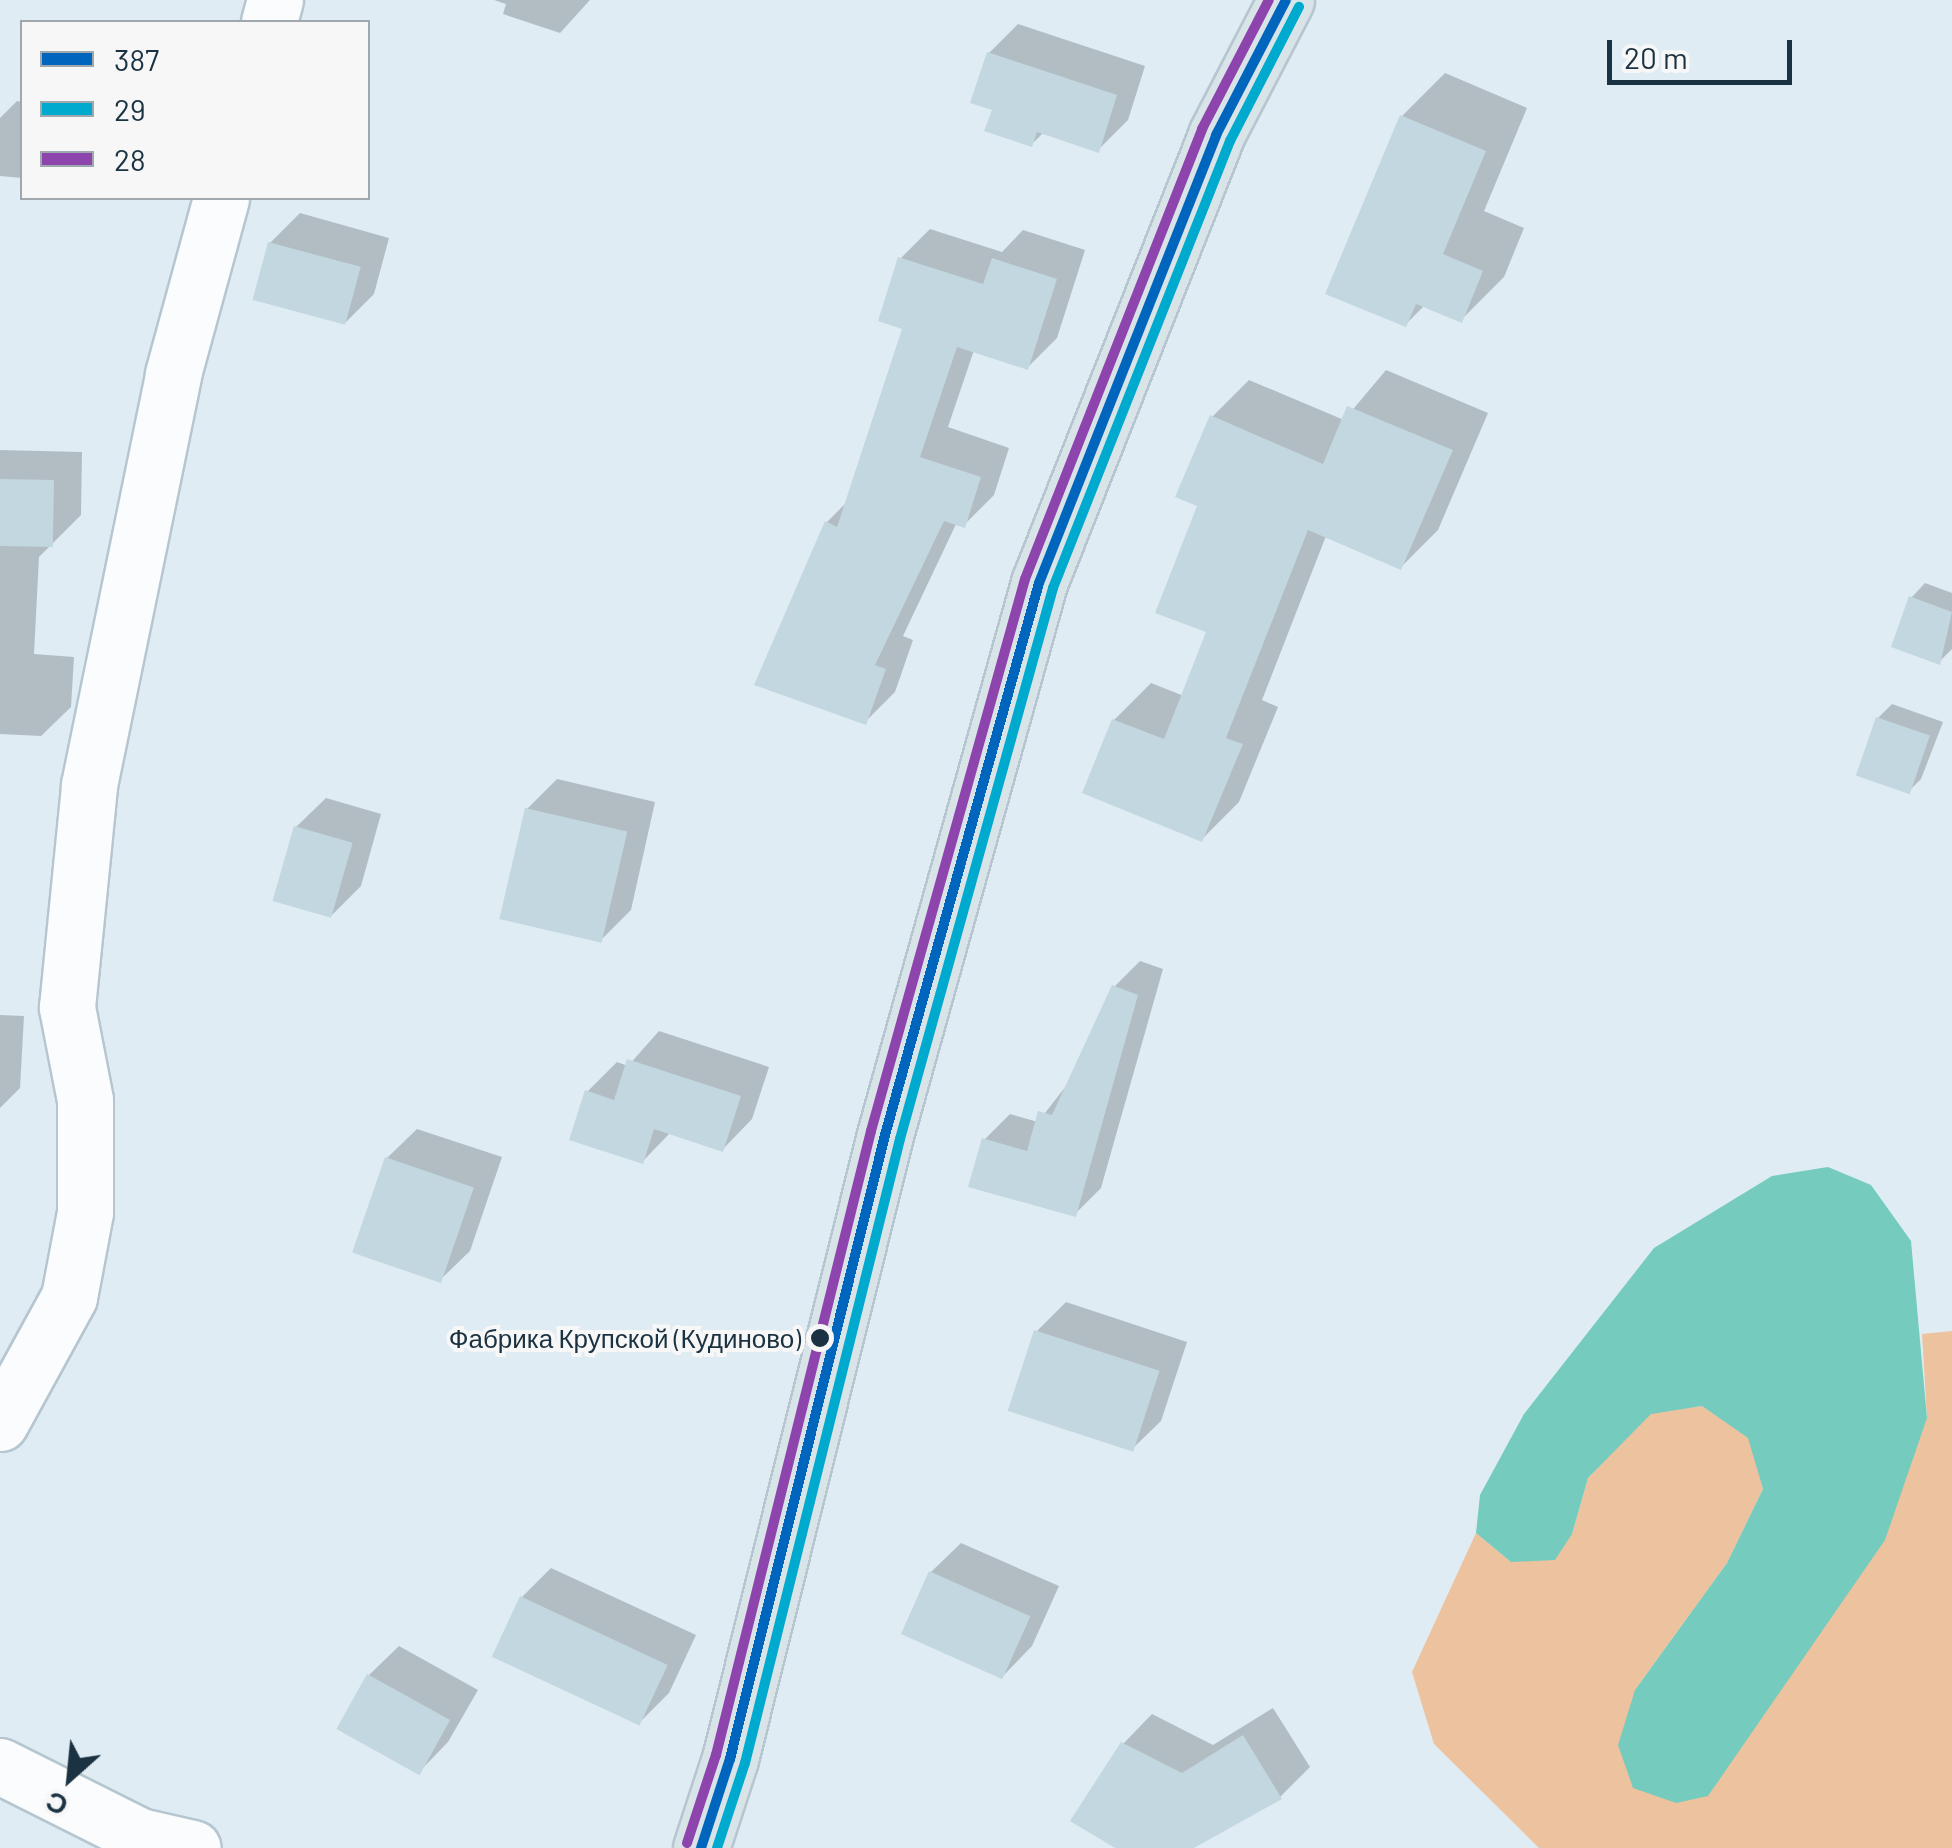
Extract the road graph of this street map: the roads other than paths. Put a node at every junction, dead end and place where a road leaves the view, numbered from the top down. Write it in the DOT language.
graph roads {
  1 [pos="1277,2"];
  2 [pos="220,200"];
  3 [pos="0,1424"];
  4 [pos="0,1766"];
  5 [pos="193,1848"];
  6 [pos="701,1848"];
  1 -- 6 [label="main road"];
  2 -- 3 [label="street"];
  4 -- 5 [label="street"];
}
